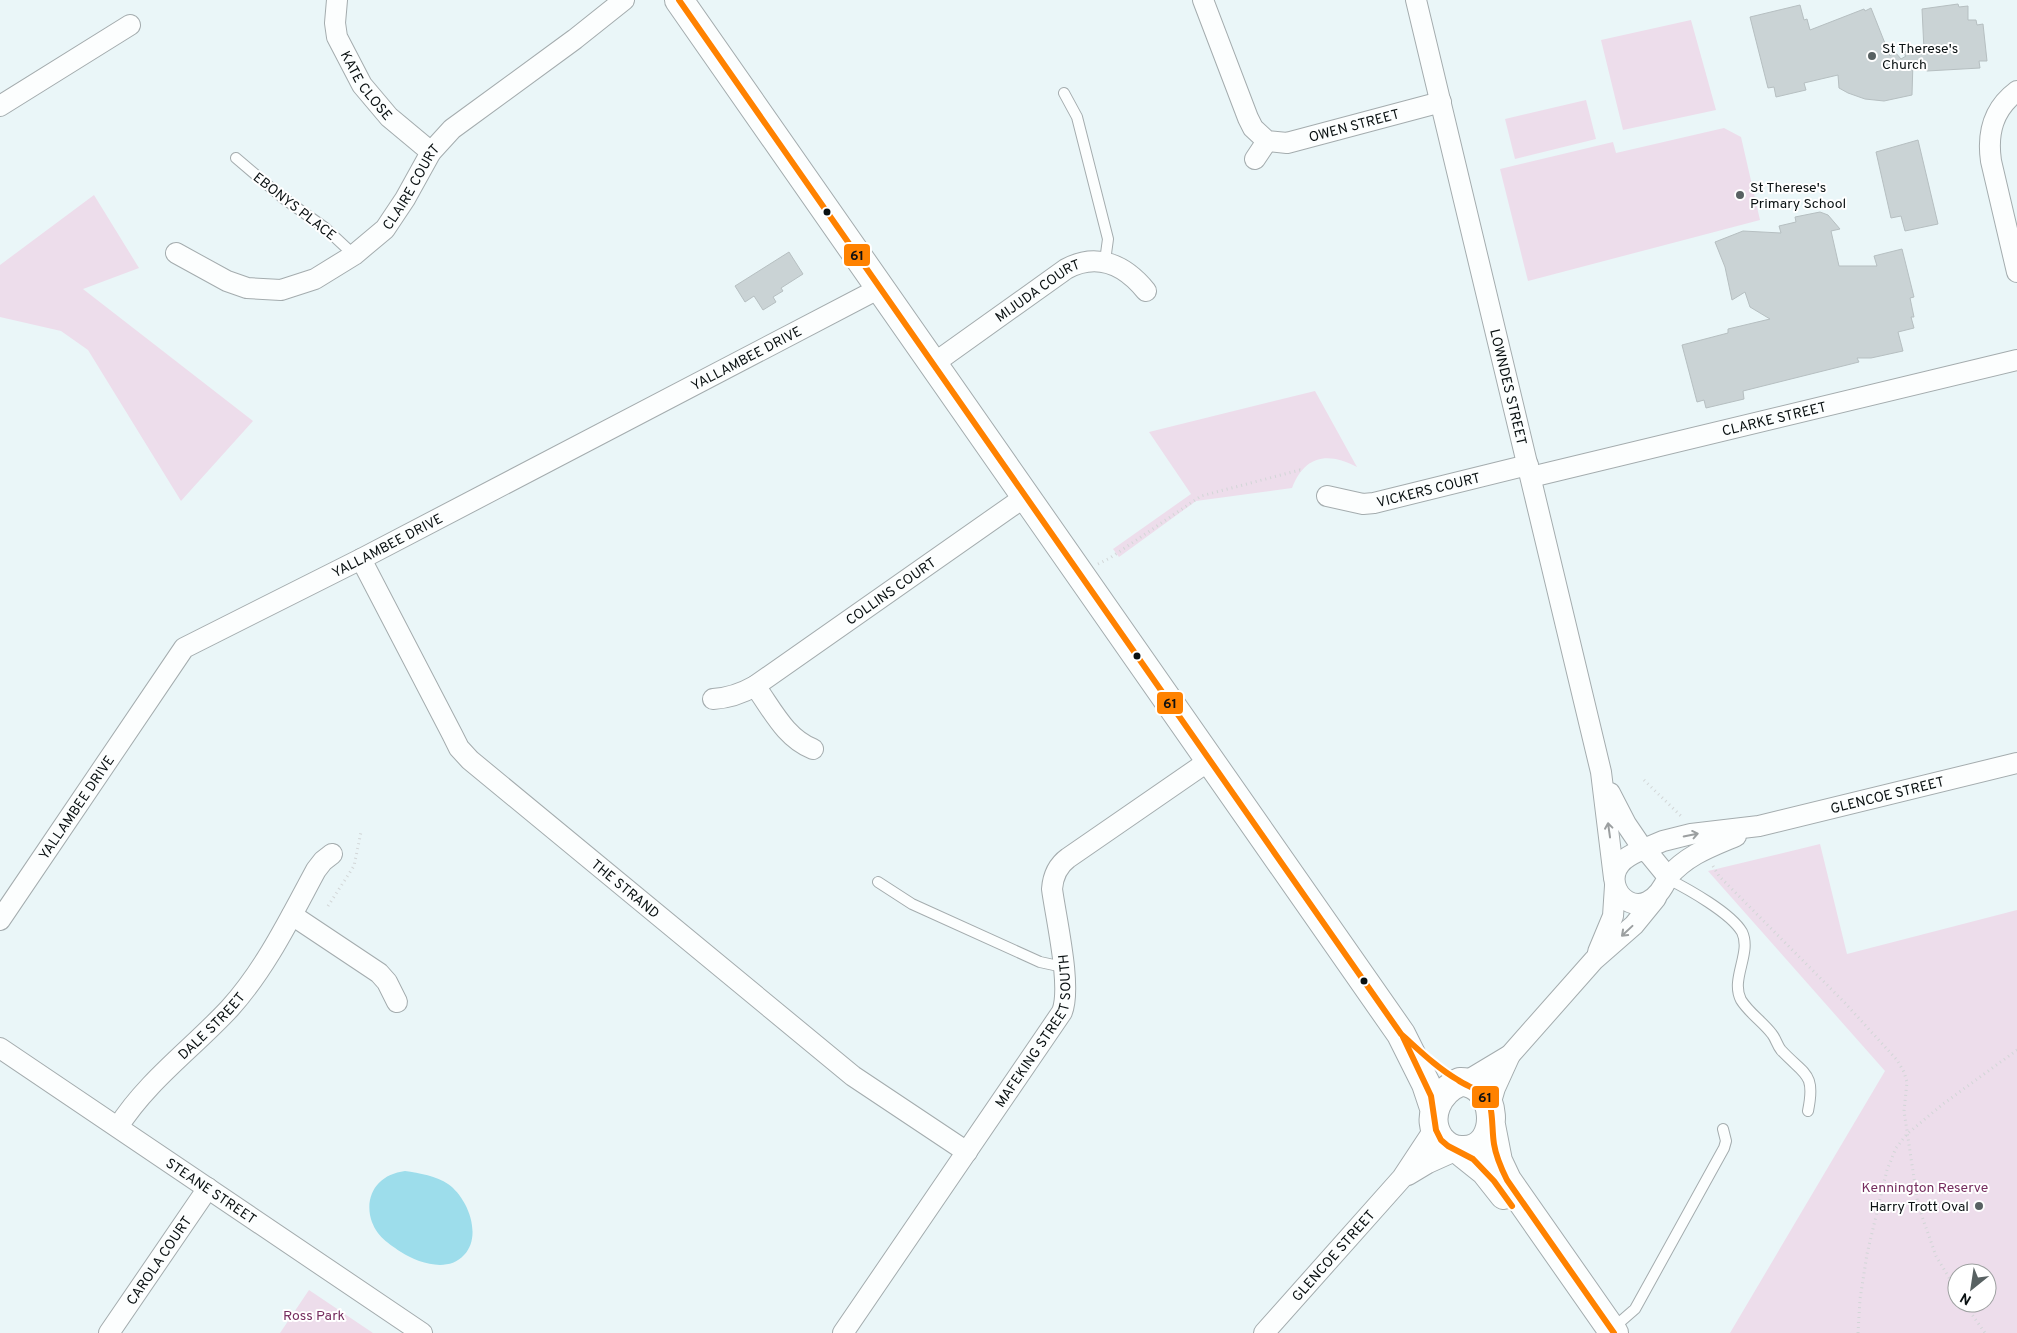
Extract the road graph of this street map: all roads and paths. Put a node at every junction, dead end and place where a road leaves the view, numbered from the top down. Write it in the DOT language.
graph roads {
  1 [pos="337,0"];
  2 [pos="624,0"];
  3 [pos="679,0"];
  4 [pos="1203,0"];
  5 [pos="1416,0"];
  6 [pos="130,25"];
  7 [pos="2017,91"];
  8 [pos="1064,93"];
  9 [pos="1441,102"];
  10 [pos="0,106"];
  11 [pos="1267,141"];
  12 [pos="432,152"];
  13 [pos="236,158"];
  14 [pos="1255,159"];
  15 [pos="176,253"];
  16 [pos="354,255"];
  17 [pos="1105,261"];
  18 [pos="2017,272"];
  19 [pos="880,288"];
  20 [pos="1146,291"];
  21 [pos="2017,360"];
  22 [pos="933,364"];
  23 [pos="1529,471"];
  24 [pos="1303,472"];
  25 [pos="1026,496"];
  26 [pos="1327,496"];
  27 [pos="361,559"];
  28 [pos="1097,565"];
  29 [pos="755,686"];
  30 [pos="713,699"];
  31 [pos="813,749"];
  32 [pos="1210,760"];
  33 [pos="2017,763"];
  34 [pos="1602,772"];
  35 [pos="1644,780"];
  36 [pos="1682,817"];
  37 [pos="1758,826"];
  38 [pos="361,832"];
  39 [pos="1643,849"];
  40 [pos="332,854"];
  41 [pos="1710,862"];
  42 [pos="1668,878"];
  43 [pos="878,882"];
  44 [pos="1615,882"];
  45 [pos="1656,898"];
  46 [pos="328,906"];
  47 [pos="292,915"];
  48 [pos="0,920"];
  49 [pos="1594,960"];
  50 [pos="1063,967"];
  51 [pos="397,1002"];
  52 [pos="1401,1034"];
  53 [pos="0,1048"];
  54 [pos="2017,1050"];
  55 [pos="1510,1055"];
  56 [pos="1462,1082"];
  57 [pos="1808,1111"];
  58 [pos="1491,1115"];
  59 [pos="1435,1118"];
  60 [pos="118,1127"];
  61 [pos="1723,1129"];
  62 [pos="1907,1134"];
  63 [pos="1458,1150"];
  64 [pos="967,1152"];
  65 [pos="1402,1178"];
  66 [pos="208,1188"];
  67 [pos="1947,1274"];
  68 [pos="1971,1313"];
  69 [pos="1606,1332"];
  70 [pos="109,1333"];
  71 [pos="422,1333"];
  72 [pos="844,1333"];
  73 [pos="1264,1333"];
  74 [pos="1858,1333"];
  75 [pos="1985,1333"];
  1 -- 12 [label="street, KATE CLOSE"];
  2 -- 12 [label="street, CLAIRE COURT"];
  3 -- 19 [label="street"];
  4 -- 11 [label="street"];
  5 -- 9 [label="street, LOWNDES STREET"];
  6 -- 10 [label="street"];
  7 -- 18 [label="street"];
  8 -- 17 [label="lane"];
  9 -- 11 [label="street, OWEN STREET"];
  9 -- 23 [label="street, LOWNDES STREET"];
  11 -- 14 [label="street"];
  12 -- 16 [label="street, CLAIRE COURT"];
  13 -- 16 [label="lane, EBONYS PLACE"];
  15 -- 16 [label="street, CLAIRE COURT"];
  17 -- 20 [label="street"];
  17 -- 22 [label="street, MIJUDA COURT"];
  19 -- 22 [label="street"];
  19 -- 27 [label="street, YALLAMBEE DRIVE"];
  21 -- 23 [label="street, CLARKE STREET"];
  22 -- 25 [label="street"];
  23 -- 26 [label="street, VICKERS COURT"];
  23 -- 34 [label="street, LOWNDES STREET"];
  24 -- 28 [label="path"];
  25 -- 29 [label="street, COLLINS COURT"];
  25 -- 32 [label="street"];
  27 -- 48 [label="street, YALLAMBEE DRIVE"];
  27 -- 64 [label="street, THE STRAND"];
  29 -- 30 [label="street, COLLINS COURT"];
  29 -- 31 [label="street"];
  32 -- 50 [label="street, MAFEKING STREET SOUTH"];
  32 -- 52 [label="street"];
  33 -- 37 [label="street, GLENCOE STREET"];
  34 -- 39 [label="street, LOWNDES STREET"];
  44 -- 34 [label="street, LOWNDES STREET, one-way"];
  35 -- 36 [label="path"];
  39 -- 37 [label="street, GLENCOE STREET, one-way"];
  37 -- 42 [label="street, GLENCOE STREET"];
  38 -- 46 [label="path"];
  39 -- 42 [label="street"];
  39 -- 44 [label="street"];
  40 -- 47 [label="street, DALE STREET"];
  41 -- 62 [label="path"];
  42 -- 45 [label="street"];
  42 -- 57 [label="lane"];
  43 -- 50 [label="lane"];
  44 -- 45 [label="street"];
  44 -- 49 [label="street"];
  45 -- 49 [label="street, one-way"];
  47 -- 51 [label="street"];
  47 -- 60 [label="street, DALE STREET"];
  49 -- 55 [label="street"];
  50 -- 64 [label="street, MAFEKING STREET SOUTH"];
  52 -- 56 [label="street"];
  52 -- 59 [label="street"];
  53 -- 60 [label="street, STEANE STREET"];
  54 -- 62 [label="path"];
  55 -- 56 [label="street"];
  55 -- 58 [label="street"];
  56 -- 58 [label="street"];
  56 -- 59 [label="street"];
  58 -- 63 [label="street"];
  58 -- 69 [label="street"];
  59 -- 63 [label="street"];
  59 -- 65 [label="street, GLENCOE STREET"];
  60 -- 66 [label="street, STEANE STREET"];
  61 -- 69 [label="lane"];
  62 -- 67 [label="path"];
  62 -- 74 [label="path"];
  63 -- 65 [label="street, GLENCOE STREET"];
  63 -- 69 [label="street"];
  64 -- 72 [label="street, MAFEKING STREET SOUTH"];
  65 -- 73 [label="street, GLENCOE STREET"];
  66 -- 70 [label="street, CAROLA COURT"];
  66 -- 71 [label="street, STEANE STREET"];
  68 -- 75 [label="path"];
}
